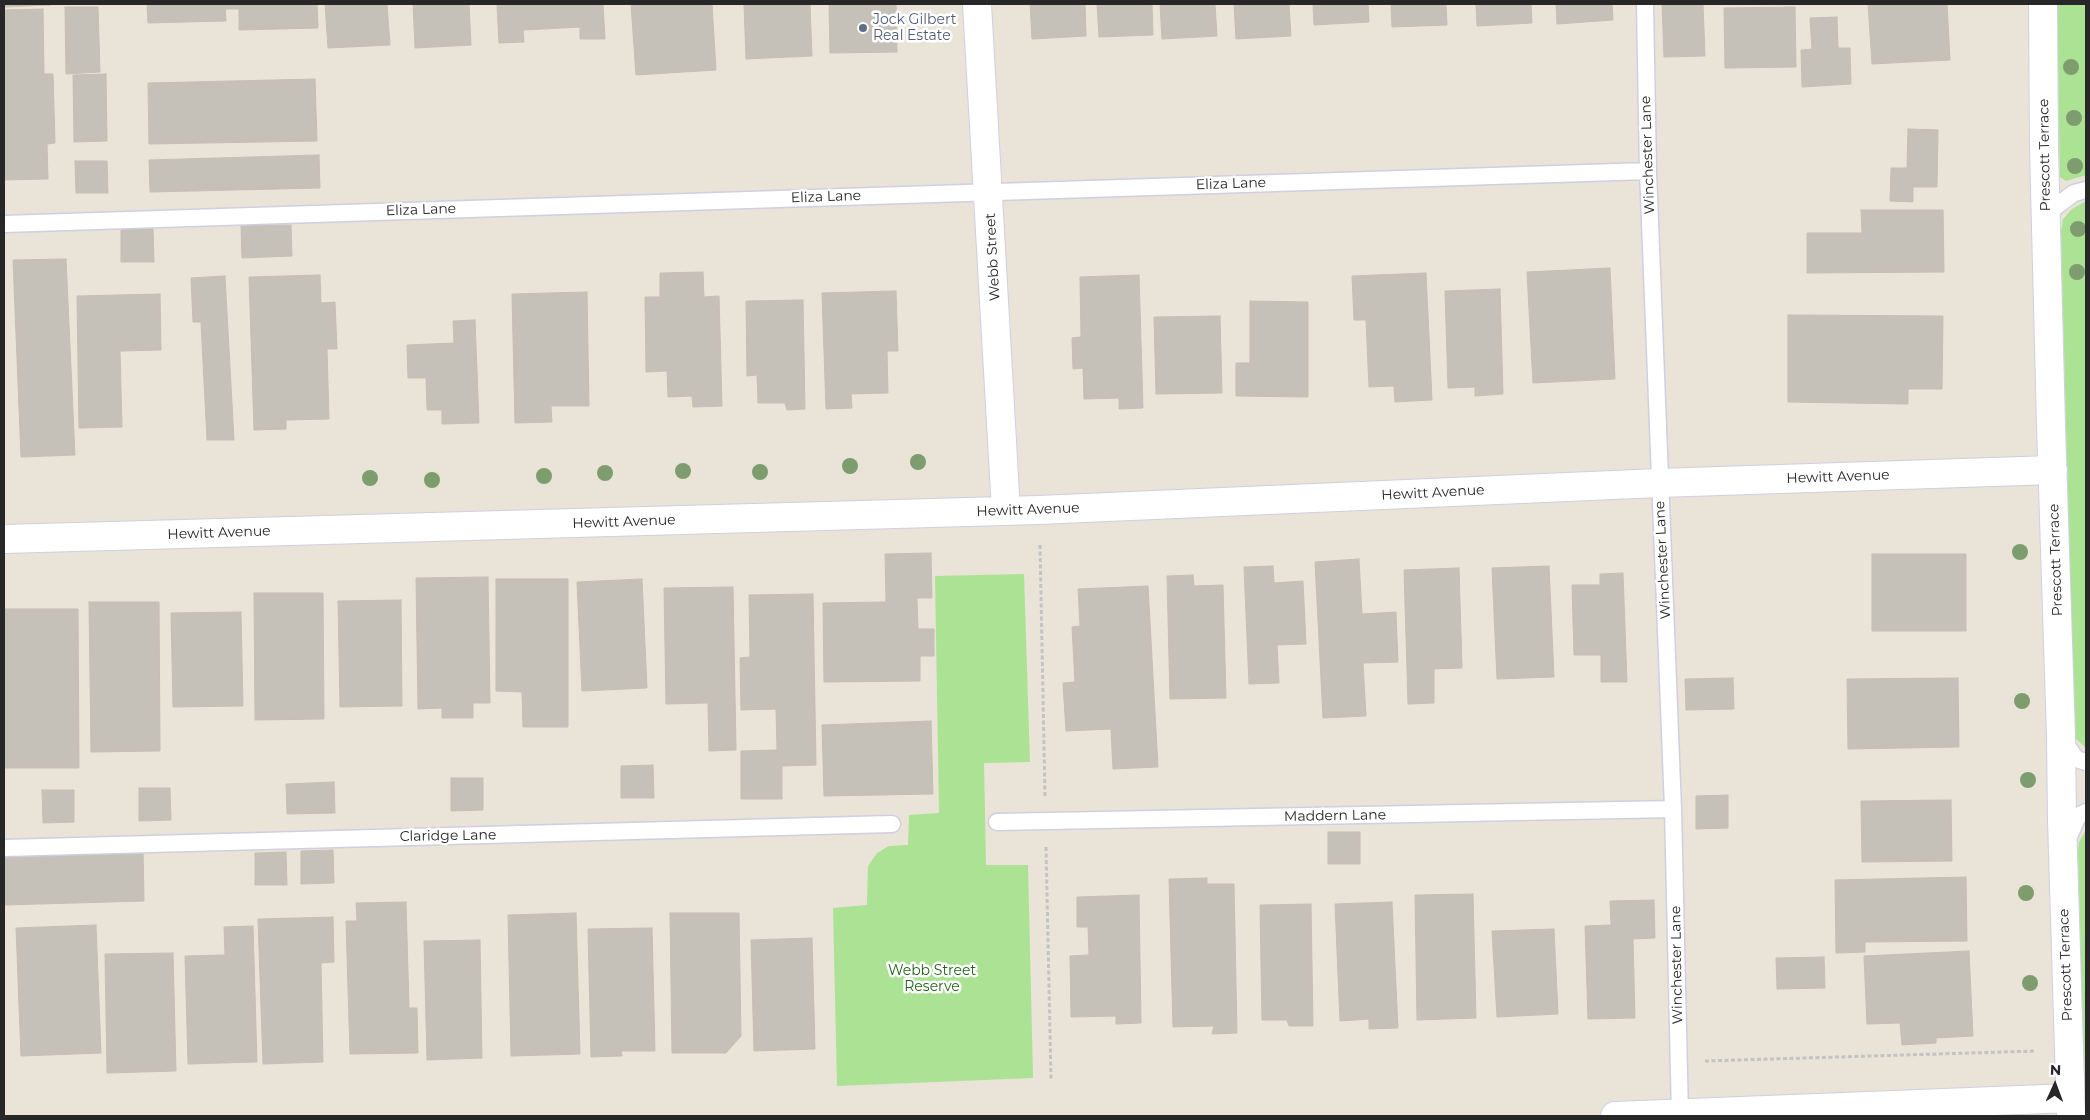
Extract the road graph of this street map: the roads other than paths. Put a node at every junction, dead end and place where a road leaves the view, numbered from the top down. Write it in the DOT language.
graph roads {
  1 [pos="977,4"];
  2 [pos="1645,4"];
  3 [pos="2044,4"];
  4 [pos="1648,171"];
  5 [pos="2086,190"];
  6 [pos="989,192"];
  7 [pos="2046,214"];
  8 [pos="4,224"];
  9 [pos="2053,470"];
  10 [pos="1660,483"];
  11 [pos="1006,511"];
  12 [pos="4,539"];
  13 [pos="2061,736"];
  14 [pos="2086,762"];
  15 [pos="1674,810"];
  16 [pos="2086,812"];
  17 [pos="996,822"];
  18 [pos="892,824"];
  19 [pos="4,848"];
  20 [pos="2063,850"];
  21 [pos="2070,1107"];
  22 [pos="1680,1114"];
  23 [pos="1615,1116"];
  1 -- 6 [label="street, Webb Street"];
  2 -- 4 [label="lane, Winchester Lane"];
  3 -- 7 [label="street, Prescott Terrace"];
  4 -- 6 [label="lane, Eliza Lane"];
  4 -- 10 [label="lane, Winchester Lane"];
  5 -- 7 [label="lane"];
  6 -- 8 [label="lane, Eliza Lane"];
  6 -- 11 [label="street, Webb Street"];
  7 -- 9 [label="street, Prescott Terrace"];
  9 -- 10 [label="street, Hewitt Avenue"];
  9 -- 13 [label="street, Prescott Terrace"];
  10 -- 11 [label="street, Hewitt Avenue"];
  10 -- 15 [label="lane, Winchester Lane"];
  11 -- 12 [label="street, Hewitt Avenue"];
  13 -- 14 [label="lane"];
  13 -- 20 [label="street, Prescott Terrace"];
  15 -- 17 [label="lane, Maddern Lane"];
  15 -- 22 [label="lane, Winchester Lane"];
  16 -- 20 [label="lane"];
  18 -- 19 [label="lane, Claridge Lane"];
  20 -- 21 [label="street, Prescott Terrace"];
  21 -- 22 [label="street"];
  22 -- 23 [label="street"];
}
